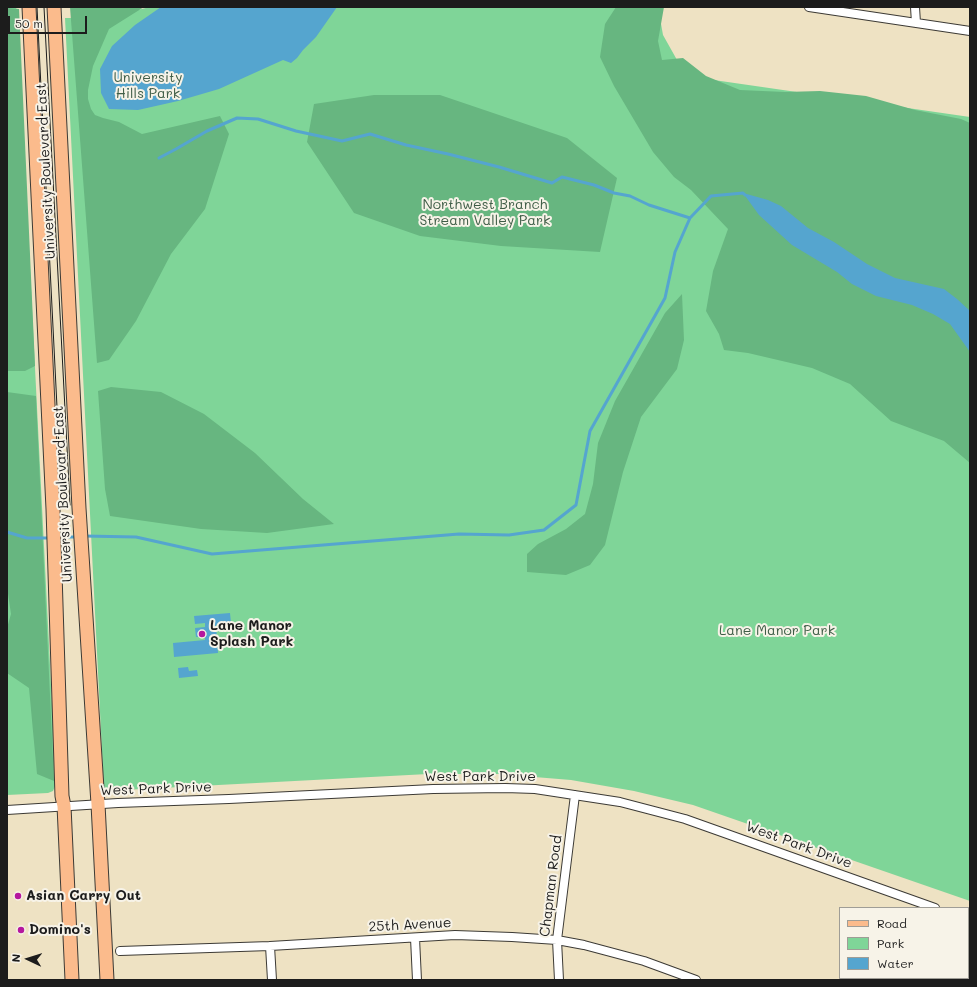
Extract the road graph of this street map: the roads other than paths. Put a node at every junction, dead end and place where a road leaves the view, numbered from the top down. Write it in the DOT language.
graph roads {
  1 [pos="29,7"];
  2 [pos="54,7"];
  3 [pos="809,7"];
  4 [pos="915,7"];
  5 [pos="916,23"];
  6 [pos="970,31"];
  7 [pos="575,795"];
  8 [pos="98,804"];
  9 [pos="64,806"];
  10 [pos="7,810"];
  11 [pos="932,907"];
  12 [pos="415,938"];
  13 [pos="557,940"];
  14 [pos="270,946"];
  15 [pos="120,951"];
  16 [pos="692,979"];
  17 [pos="72,980"];
  18 [pos="107,980"];
  19 [pos="272,980"];
  20 [pos="417,980"];
  21 [pos="559,980"];
  1 -- 9 [label="main road, University Boulevard East"];
  2 -- 8 [label="main road, University Boulevard East"];
  3 -- 5 [label="street"];
  4 -- 5 [label="street"];
  5 -- 6 [label="street"];
  7 -- 8 [label="street, West Park Drive"];
  7 -- 11 [label="street, West Park Drive"];
  7 -- 13 [label="street, Chapman Road"];
  8 -- 9 [label="street, West Park Drive"];
  8 -- 18 [label="main road, University Boulevard East"];
  9 -- 10 [label="street, West Park Drive"];
  9 -- 17 [label="main road, University Boulevard East"];
  12 -- 13 [label="street, 25th Avenue"];
  12 -- 14 [label="street, 25th Avenue"];
  12 -- 20 [label="street"];
  13 -- 16 [label="street, 25th Avenue"];
  13 -- 21 [label="street, Chapman Road"];
  14 -- 15 [label="street, 25th Avenue"];
  14 -- 19 [label="street"];
}
